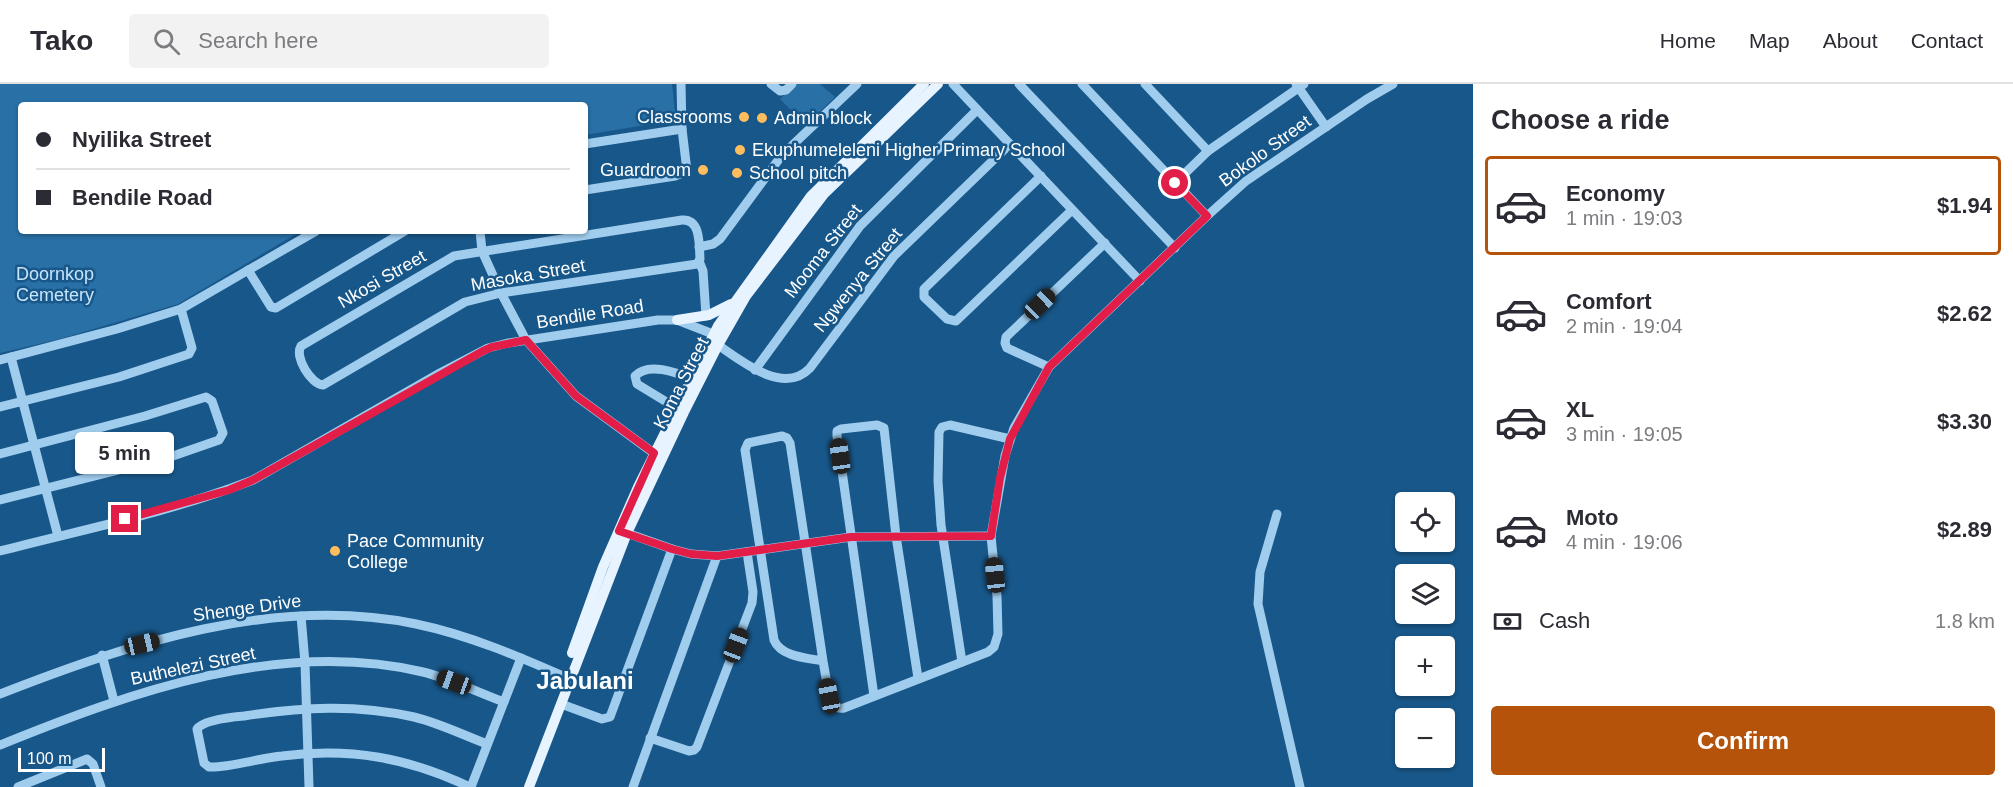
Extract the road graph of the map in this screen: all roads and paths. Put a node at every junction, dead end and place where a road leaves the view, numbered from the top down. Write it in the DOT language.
graph roads {
  1 [pos="681,84"];
  2 [pos="771,84"];
  3 [pos="792,84"];
  4 [pos="857,84"];
  5 [pos="924,84"];
  6 [pos="938,84"];
  7 [pos="954,84"];
  8 [pos="1019,84"];
  9 [pos="1082,84"];
  10 [pos="1145,84"];
  11 [pos="1394,84"];
  12 [pos="1299,85"];
  13 [pos="978,110"];
  14 [pos="1326,127"];
  15 [pos="682,129"];
  16 [pos="588,144"];
  17 [pos="1010,144"];
  18 [pos="1208,151"];
  19 [pos="1041,176"];
  20 [pos="1175,183"];
  21 [pos="588,190"];
  22 [pos="1072,210"];
  23 [pos="1207,216"];
  24 [pos="311,234"];
  25 [pos="400,234"];
  26 [pos="480,234"];
  27 [pos="1105,243"];
  28 [pos="699,247"];
  29 [pos="1175,248"];
  30 [pos="482,251"];
  31 [pos="698,263"];
  32 [pos="248,270"];
  33 [pos="1140,281"];
  34 [pos="501,293"];
  35 [pos="734,302"];
  36 [pos="181,309"];
  37 [pos="706,315"];
  38 [pos="677,320"];
  39 [pos="718,339"];
  40 [pos="526,340"];
  41 [pos="298,350"];
  42 [pos="11,357"];
  43 [pos="0,360"];
  44 [pos="1049,367"];
  45 [pos="755,370"];
  46 [pos="692,380"];
  47 [pos="22,401"];
  48 [pos="0,407"];
  49 [pos="681,410"];
  50 [pos="1010,439"];
  51 [pos="34,445"];
  52 [pos="0,454"];
  53 [pos="658,456"];
  54 [pos="46,489"];
  55 [pos="0,501"];
  56 [pos="1277,514"];
  57 [pos="623,532"];
  58 [pos="58,536"];
  59 [pos="896,536"];
  60 [pos="942,536"];
  61 [pos="991,536"];
  62 [pos="851,537"];
  63 [pos="806,544"];
  64 [pos="672,549"];
  65 [pos="760,550"];
  66 [pos="0,551"];
  67 [pos="747,552"];
  68 [pos="717,556"];
  69 [pos="301,616"];
  70 [pos="102,656"];
  71 [pos="521,658"];
  72 [pos="823,661"];
  73 [pos="962,662"];
  74 [pos="305,663"];
  75 [pos="567,677"];
  76 [pos="918,678"];
  77 [pos="0,694"];
  78 [pos="874,696"];
  79 [pos="114,701"];
  80 [pos="504,702"];
  81 [pos="561,704"];
  82 [pos="306,708"];
  83 [pos="650,738"];
  84 [pos="487,744"];
  85 [pos="0,745"];
  86 [pos="309,753"];
  87 [pos="18,787"];
  88 [pos="101,787"];
  89 [pos="309,787"];
  90 [pos="471,787"];
  91 [pos="522,787"];
  92 [pos="529,787"];
  93 [pos="633,787"];
  94 [pos="1300,787"];
  1 -- 15 [label="street"];
  2 -- 3 [label="street"];
  4 -- 28 [label="street"];
  5 -- 35 [label="main road, Koma Street"];
  6 -- 39 [label="main road, Koma Street"];
  7 -- 13 [label="street"];
  8 -- 29 [label="street"];
  9 -- 20 [label="street"];
  10 -- 18 [label="street"];
  11 -- 14 [label="street, Bokolo Street"];
  12 -- 14 [label="street"];
  12 -- 18 [label="street"];
  13 -- 17 [label="street"];
  13 -- 45 [label="street, Mooma Street"];
  14 -- 23 [label="street, Bokolo Street"];
  15 -- 16 [label="street"];
  15 -- 21 [label="street"];
  17 -- 19 [label="street"];
  17 -- 45 [label="street, Ngwenya Street"];
  18 -- 20 [label="street"];
  19 -- 22 [label="street"];
  19 -- 22 [label="street"];
  20 -- 23 [label="street"];
  22 -- 27 [label="street"];
  23 -- 29 [label="street, Bokolo Street"];
  24 -- 32 [label="street"];
  25 -- 32 [label="street"];
  26 -- 30 [label="street"];
  27 -- 33 [label="street"];
  27 -- 44 [label="street"];
  28 -- 30 [label="street, Nkosi Street"];
  28 -- 31 [label="street, Nkosi Street"];
  29 -- 33 [label="street, Bokolo Street"];
  30 -- 34 [label="street"];
  30 -- 41 [label="street, Nkosi Street"];
  31 -- 34 [label="street, Masoka Street"];
  31 -- 37 [label="street, Nkosi Street"];
  32 -- 36 [label="street"];
  33 -- 44 [label="street, Bokolo Street"];
  34 -- 40 [label="street"];
  34 -- 41 [label="street, Masoka Street"];
  35 -- 37 [label="main road"];
  35 -- 39 [label="main road, Koma Street"];
  36 -- 42 [label="street"];
  36 -- 47 [label="street"];
  37 -- 38 [label="main road"];
  38 -- 39 [label="street, Bendile Road"];
  38 -- 40 [label="street, Bendile Road"];
  39 -- 45 [label="street, Ngwenya Street"];
  39 -- 46 [label="main road, Koma Street"];
  39 -- 49 [label="main road, Koma Street"];
  40 -- 53 [label="street"];
  40 -- 58 [label="street, Bendile Road"];
  42 -- 43 [label="street"];
  42 -- 47 [label="street"];
  44 -- 50 [label="street, Bokolo Street"];
  46 -- 49 [label="main road, Koma Street"];
  46 -- 49 [label="street"];
  47 -- 48 [label="street"];
  47 -- 51 [label="street"];
  49 -- 53 [label="main road, Koma Street"];
  50 -- 60 [label="street"];
  50 -- 61 [label="street, Bokolo Street"];
  51 -- 52 [label="street"];
  51 -- 54 [label="street"];
  51 -- 54 [label="street"];
  53 -- 57 [label="main road, Koma Street"];
  54 -- 55 [label="street"];
  54 -- 58 [label="street"];
  56 -- 94 [label="street"];
  57 -- 64 [label="street"];
  57 -- 75 [label="main road, Koma Street"];
  58 -- 66 [label="street, Bendile Road"];
  59 -- 60 [label="street"];
  59 -- 62 [label="street"];
  59 -- 62 [label="street"];
  59 -- 76 [label="street"];
  60 -- 61 [label="street"];
  60 -- 73 [label="street"];
  61 -- 73 [label="street, Bokolo Street"];
  62 -- 63 [label="street"];
  62 -- 78 [label="street"];
  63 -- 65 [label="street"];
  63 -- 65 [label="street"];
  63 -- 72 [label="street"];
  64 -- 68 [label="street"];
  64 -- 81 [label="street"];
  65 -- 67 [label="street"];
  65 -- 72 [label="street"];
  67 -- 68 [label="street"];
  67 -- 83 [label="street"];
  68 -- 83 [label="street"];
  69 -- 70 [label="street, Shenge Drive"];
  69 -- 71 [label="street, Shenge Drive"];
  69 -- 74 [label="street"];
  70 -- 77 [label="street, Shenge Drive"];
  70 -- 79 [label="street"];
  71 -- 75 [label="street, Shenge Drive"];
  71 -- 80 [label="street"];
  72 -- 78 [label="street"];
  73 -- 76 [label="street"];
  74 -- 79 [label="street, Buthelezi Street"];
  74 -- 80 [label="street, Buthelezi Street"];
  74 -- 82 [label="street"];
  75 -- 81 [label="main road, Koma Street"];
  75 -- 91 [label="main road, Koma Street"];
  76 -- 78 [label="street"];
  79 -- 85 [label="street, Buthelezi Street"];
  80 -- 84 [label="street"];
  81 -- 92 [label="main road, Koma Street"];
  82 -- 84 [label="street"];
  82 -- 86 [label="street"];
  82 -- 86 [label="street"];
  83 -- 93 [label="street"];
  84 -- 90 [label="street"];
  86 -- 89 [label="street"];
  86 -- 90 [label="street"];
  87 -- 88 [label="street"];
}
